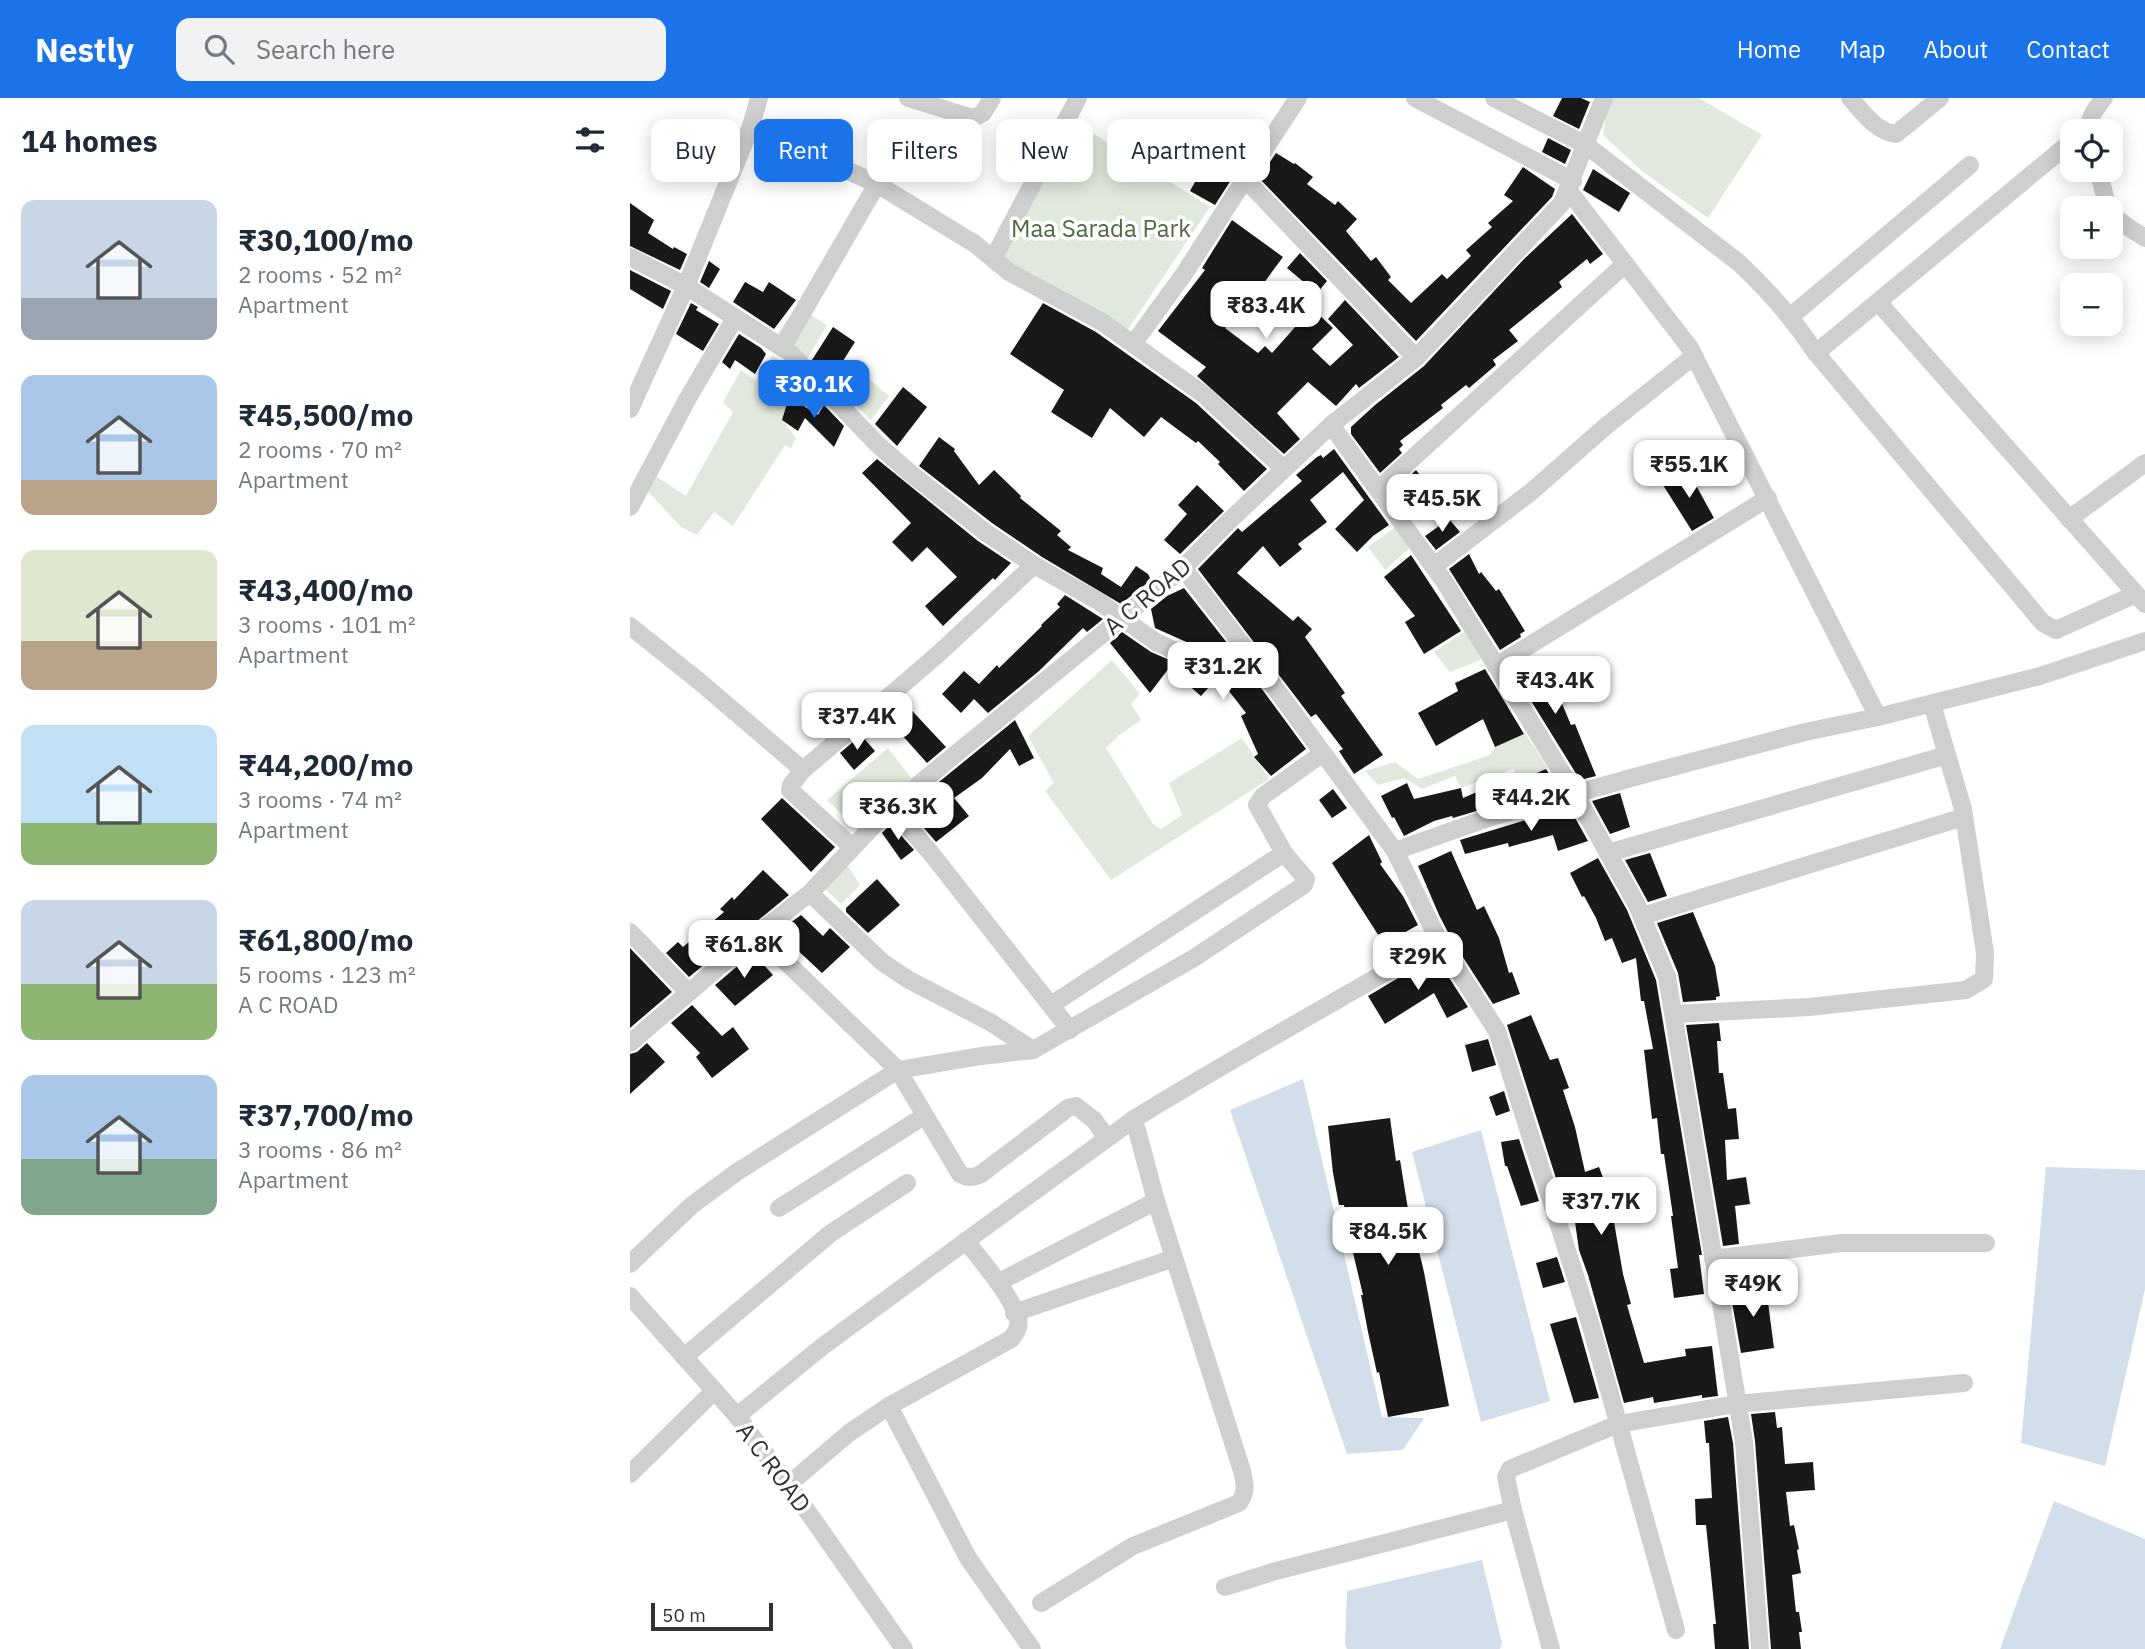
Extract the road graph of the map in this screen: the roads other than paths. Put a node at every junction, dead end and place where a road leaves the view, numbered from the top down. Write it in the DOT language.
graph roads {
  1 [pos="759,98"];
  2 [pos="908,98"];
  3 [pos="992,98"];
  4 [pos="1078,98"];
  5 [pos="1298,98"];
  6 [pos="1415,98"];
  7 [pos="1605,98"];
  8 [pos="1850,98"];
  9 [pos="1940,98"];
  10 [pos="2104,98"];
  11 [pos="1497,99"];
  12 [pos="2091,119"];
  13 [pos="751,126"];
  14 [pos="1270,141"];
  15 [pos="1586,145"];
  16 [pos="2060,151"];
  17 [pos="1970,165"];
  18 [pos="1243,182"];
  19 [pos="1248,182"];
  20 [pos="877,184"];
  21 [pos="1571,186"];
  22 [pos="2123,222"];
  23 [pos="2145,238"];
  24 [pos="630,257"];
  25 [pos="993,259"];
  26 [pos="1625,264"];
  27 [pos="686,286"];
  28 [pos="1878,302"];
  29 [pos="1790,317"];
  30 [pos="735,318"];
  31 [pos="1133,344"];
  32 [pos="782,348"];
  33 [pos="1816,353"];
  34 [pos="1694,356"];
  35 [pos="1416,358"];
  36 [pos="630,408"];
  37 [pos="1331,425"];
  38 [pos="2145,463"];
  39 [pos="1284,469"];
  40 [pos="1378,490"];
  41 [pos="1768,498"];
  42 [pos="630,506"];
  43 [pos="2069,519"];
  44 [pos="1034,565"];
  45 [pos="1434,566"];
  46 [pos="1183,568"];
  47 [pos="2141,599"];
  48 [pos="1122,618"];
  49 [pos="630,626"];
  50 [pos="2145,641"];
  51 [pos="1259,666"];
  52 [pos="1496,666"];
  53 [pos="1932,704"];
  54 [pos="1878,717"];
  55 [pos="1323,753"];
  56 [pos="1947,755"];
  57 [pos="803,770"];
  58 [pos="1575,793"];
  59 [pos="891,807"];
  60 [pos="1964,817"];
  61 [pos="852,847"];
  62 [pos="1395,851"];
  63 [pos="1284,853"];
  64 [pos="1608,853"];
  65 [pos="810,893"];
  66 [pos="1642,916"];
  67 [pos="630,932"];
  68 [pos="757,934"];
  69 [pos="1439,941"];
  70 [pos="688,992"];
  71 [pos="1051,1005"];
  72 [pos="1675,1014"];
  73 [pos="1070,1030"];
  74 [pos="630,1044"];
  75 [pos="1033,1050"];
  76 [pos="898,1070"];
  77 [pos="924,1115"];
  78 [pos="1134,1119"];
  79 [pos="1107,1138"];
  80 [pos="907,1183"];
  81 [pos="1157,1201"];
  82 [pos="779,1208"];
  83 [pos="966,1241"];
  84 [pos="1986,1243"];
  85 [pos="1174,1258"];
  86 [pos="1713,1259"];
  87 [pos="630,1264"];
  88 [pos="999,1282"];
  89 [pos="630,1296"];
  90 [pos="1014,1313"];
  91 [pos="684,1357"];
  92 [pos="1964,1383"];
  93 [pos="714,1391"];
  94 [pos="1736,1404"];
  95 [pos="889,1406"];
  96 [pos="737,1416"];
  97 [pos="1618,1424"];
  98 [pos="630,1474"];
  99 [pos="788,1485"];
  100 [pos="1513,1510"];
  101 [pos="1225,1587"];
  102 [pos="1041,1603"];
  103 [pos="1675,1630"];
  104 [pos="904,1649"];
  105 [pos="1032,1649"];
  106 [pos="1551,1649"];
  107 [pos="1760,1649"];
  1 -- 13 [label="street"];
  2 -- 3 [label="street"];
  4 -- 25 [label="street"];
  5 -- 14 [label="street"];
  6 -- 21 [label="street"];
  7 -- 15 [label="street, A C ROAD"];
  8 -- 9 [label="street"];
  10 -- 12 [label="street"];
  11 -- 15 [label="street"];
  13 -- 20 [label="street"];
  13 -- 27 [label="street"];
  15 -- 21 [label="street, A C ROAD"];
  15 -- 29 [label="street"];
  16 -- 28 [label="street"];
  17 -- 29 [label="street"];
  18 -- 31 [label="street"];
  19 -- 35 [label="street"];
  20 -- 25 [label="street"];
  20 -- 32 [label="street"];
  21 -- 26 [label="street"];
  21 -- 35 [label="street, A C ROAD"];
  22 -- 23 [label="street"];
  24 -- 27 [label="street"];
  25 -- 31 [label="street"];
  26 -- 34 [label="street"];
  26 -- 40 [label="street"];
  27 -- 30 [label="street"];
  27 -- 36 [label="street"];
  28 -- 33 [label="street"];
  28 -- 43 [label="street"];
  29 -- 33 [label="street"];
  30 -- 32 [label="street"];
  30 -- 42 [label="street"];
  31 -- 39 [label="street"];
  32 -- 44 [label="street"];
  33 -- 47 [label="street"];
  34 -- 41 [label="street"];
  34 -- 45 [label="street"];
  35 -- 37 [label="street, A C ROAD"];
  37 -- 39 [label="street, A C ROAD"];
  37 -- 40 [label="street"];
  38 -- 43 [label="street"];
  39 -- 46 [label="street, A C ROAD"];
  40 -- 45 [label="street"];
  41 -- 52 [label="street"];
  41 -- 54 [label="street"];
  43 -- 47 [label="street"];
  44 -- 48 [label="street"];
  44 -- 57 [label="street"];
  45 -- 52 [label="street"];
  46 -- 48 [label="street, A C ROAD"];
  46 -- 51 [label="street"];
  48 -- 51 [label="street"];
  48 -- 59 [label="street, A C ROAD"];
  49 -- 57 [label="street"];
  50 -- 53 [label="street"];
  51 -- 55 [label="street"];
  52 -- 58 [label="street"];
  53 -- 54 [label="street"];
  53 -- 56 [label="street"];
  54 -- 58 [label="street"];
  55 -- 62 [label="street"];
  55 -- 63 [label="street"];
  56 -- 60 [label="street"];
  56 -- 64 [label="street"];
  57 -- 61 [label="street"];
  58 -- 62 [label="street"];
  58 -- 64 [label="street"];
  59 -- 61 [label="street, A C ROAD"];
  59 -- 71 [label="street"];
  60 -- 66 [label="street"];
  60 -- 72 [label="street"];
  61 -- 65 [label="street, A C ROAD"];
  62 -- 69 [label="street"];
  63 -- 71 [label="street"];
  63 -- 73 [label="street"];
  64 -- 66 [label="street"];
  65 -- 68 [label="street, A C ROAD"];
  65 -- 75 [label="street"];
  66 -- 72 [label="street"];
  67 -- 70 [label="street"];
  68 -- 70 [label="street, A C ROAD"];
  68 -- 76 [label="street"];
  69 -- 78 [label="street"];
  69 -- 97 [label="street"];
  70 -- 74 [label="street, A C ROAD"];
  71 -- 73 [label="street"];
  72 -- 86 [label="street"];
  73 -- 75 [label="street"];
  75 -- 76 [label="street"];
  76 -- 77 [label="street"];
  76 -- 87 [label="street"];
  77 -- 79 [label="street"];
  77 -- 82 [label="street"];
  78 -- 79 [label="street"];
  78 -- 81 [label="street"];
  79 -- 83 [label="street"];
  80 -- 91 [label="street"];
  81 -- 85 [label="street"];
  81 -- 88 [label="street"];
  83 -- 88 [label="street"];
  83 -- 96 [label="street"];
  84 -- 86 [label="street"];
  85 -- 90 [label="street"];
  85 -- 102 [label="street"];
  86 -- 94 [label="street"];
  88 -- 90 [label="street"];
  89 -- 91 [label="street, A C ROAD"];
  90 -- 95 [label="street"];
  91 -- 93 [label="street, A C ROAD"];
  92 -- 94 [label="street"];
  93 -- 96 [label="street, A C ROAD"];
  93 -- 98 [label="street"];
  94 -- 97 [label="street"];
  94 -- 107 [label="street"];
  95 -- 99 [label="street"];
  95 -- 105 [label="street"];
  96 -- 99 [label="street, A C ROAD"];
  97 -- 100 [label="street"];
  97 -- 103 [label="street"];
  99 -- 104 [label="street, A C ROAD"];
  100 -- 101 [label="street"];
  100 -- 106 [label="street"];
}
